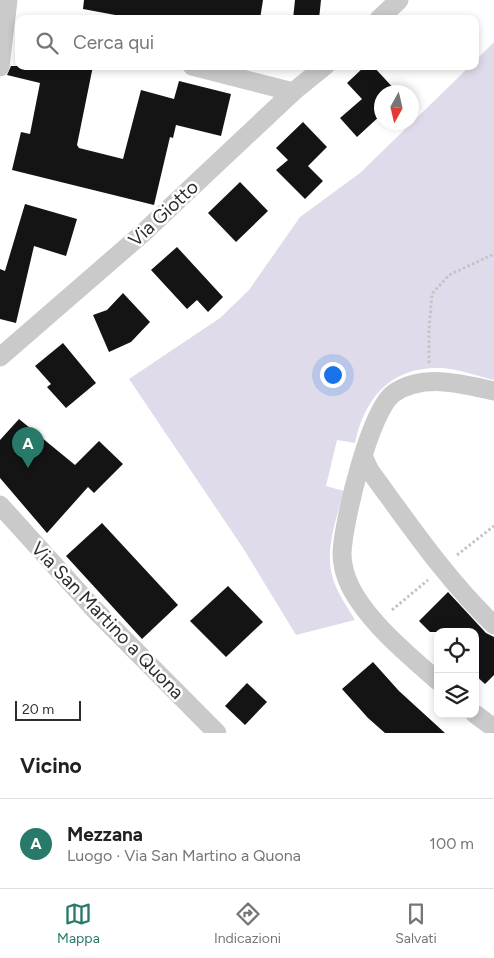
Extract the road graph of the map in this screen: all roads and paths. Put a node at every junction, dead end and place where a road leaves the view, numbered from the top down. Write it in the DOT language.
graph roads {
  1 [pos="8,0"];
  2 [pos="399,0"];
  3 [pos="383,15"];
  4 [pos="12,20"];
  5 [pos="0,67"];
  6 [pos="207,70"];
  7 [pos="320,70"];
  8 [pos="292,92"];
  9 [pos="494,254"];
  10 [pos="0,357"];
  11 [pos="430,368"];
  12 [pos="494,391"];
  13 [pos="364,458"];
  14 [pos="0,505"];
  15 [pos="494,625"];
  16 [pos="434,677"];
  17 [pos="479,717"];
  18 [pos="494,728"];
  19 [pos="217,733"];
  1 -- 4 [label="street"];
  2 -- 3 [label="street"];
  4 -- 5 [label="street"];
  6 -- 8 [label="street"];
  7 -- 8 [label="street, Via Giotto"];
  8 -- 10 [label="street, Via Giotto"];
  9 -- 11 [label="path"];
  12 -- 13 [label="street"];
  13 -- 15 [label="street"];
  13 -- 16 [label="street"];
  14 -- 19 [label="street, Via San Martino a Quona"];
  17 -- 18 [label="street"];
}
